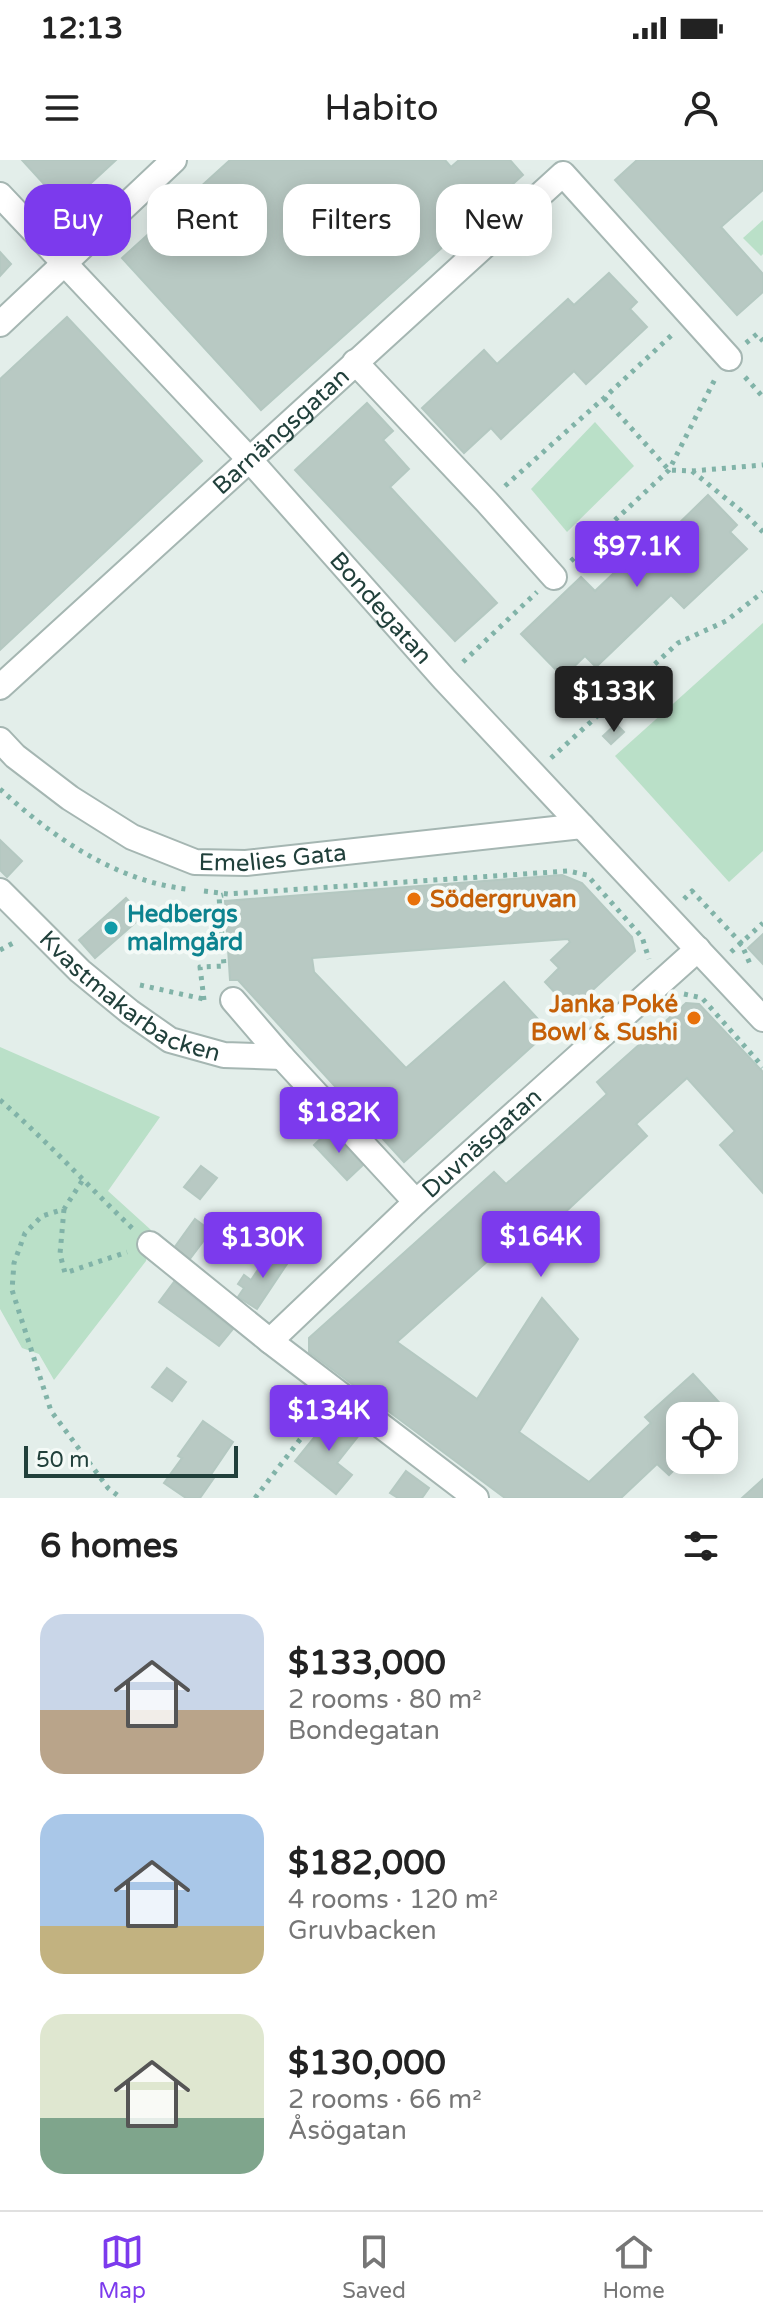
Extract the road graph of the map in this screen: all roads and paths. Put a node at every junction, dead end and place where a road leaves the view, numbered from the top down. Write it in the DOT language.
graph roads {
  1 [pos="174,160"];
  2 [pos="0,195"];
  3 [pos="65,263"];
  4 [pos="691,317"];
  5 [pos="0,324"];
  6 [pos="763,341"];
  7 [pos="736,352"];
  8 [pos="355,362"];
  9 [pos="604,398"];
  10 [pos="249,459"];
  11 [pos="763,465"];
  12 [pos="669,470"];
  13 [pos="692,471"];
  14 [pos="487,502"];
  15 [pos="763,532"];
  16 [pos="554,577"];
  17 [pos="763,592"];
  18 [pos="444,679"];
  19 [pos="0,687"];
  20 [pos="0,740"];
  21 [pos="535,773"];
  22 [pos="582,826"];
  23 [pos="0,891"];
  24 [pos="763,923"];
  25 [pos="706,958"];
  26 [pos="666,978"];
  27 [pos="192,997"];
  28 [pos="233,1000"];
  29 [pos="763,1019"];
  30 [pos="282,1057"];
  31 [pos="763,1067"];
  32 [pos="0,1100"];
  33 [pos="82,1181"];
  34 [pos="416,1202"];
  35 [pos="64,1209"];
  36 [pos="150,1244"];
  37 [pos="270,1341"];
  38 [pos="337,1392"];
  39 [pos="121,1498"];
  40 [pos="255,1498"];
  41 [pos="476,1498"];
  1 -- 3 [label="street"];
  2 -- 3 [label="street, Bondegatan"];
  3 -- 5 [label="street"];
  3 -- 10 [label="street, Bondegatan"];
  4 -- 7 [label="street"];
  4 -- 8 [label="street, Barnängsgatan"];
  4 -- 9 [label="path"];
  6 -- 7 [label="path"];
  7 -- 12 [label="path"];
  8 -- 10 [label="street, Barnängsgatan"];
  8 -- 14 [label="street"];
  9 -- 12 [label="path"];
  9 -- 14 [label="path"];
  10 -- 18 [label="street, Bondegatan"];
  10 -- 19 [label="street, Barnängsgatan"];
  11 -- 13 [label="path"];
  12 -- 13 [label="path"];
  12 -- 16 [label="path"];
  13 -- 15 [label="path"];
  14 -- 16 [label="street"];
  16 -- 18 [label="path"];
  17 -- 21 [label="path"];
  18 -- 21 [label="street, Bondegatan"];
  20 -- 22 [label="street, Emelies Gata"];
  21 -- 22 [label="street, Bondegatan"];
  22 -- 25 [label="street, Bondegatan"];
  23 -- 30 [label="street, Kvastmakarbacken"];
  24 -- 25 [label="path"];
  25 -- 26 [label="street, Duvnäsgatan"];
  25 -- 29 [label="street, Bondegatan"];
  26 -- 27 [label="path"];
  26 -- 31 [label="path"];
  26 -- 34 [label="street, Duvnäsgatan"];
  28 -- 30 [label="street"];
  30 -- 34 [label="street"];
  32 -- 33 [label="path"];
  33 -- 35 [label="path"];
  33 -- 36 [label="path"];
  34 -- 37 [label="street, Duvnäsgatan"];
  35 -- 36 [label="path"];
  35 -- 39 [label="path"];
  36 -- 37 [label="street"];
  37 -- 38 [label="street"];
  38 -- 40 [label="path"];
  38 -- 41 [label="street"];
}
